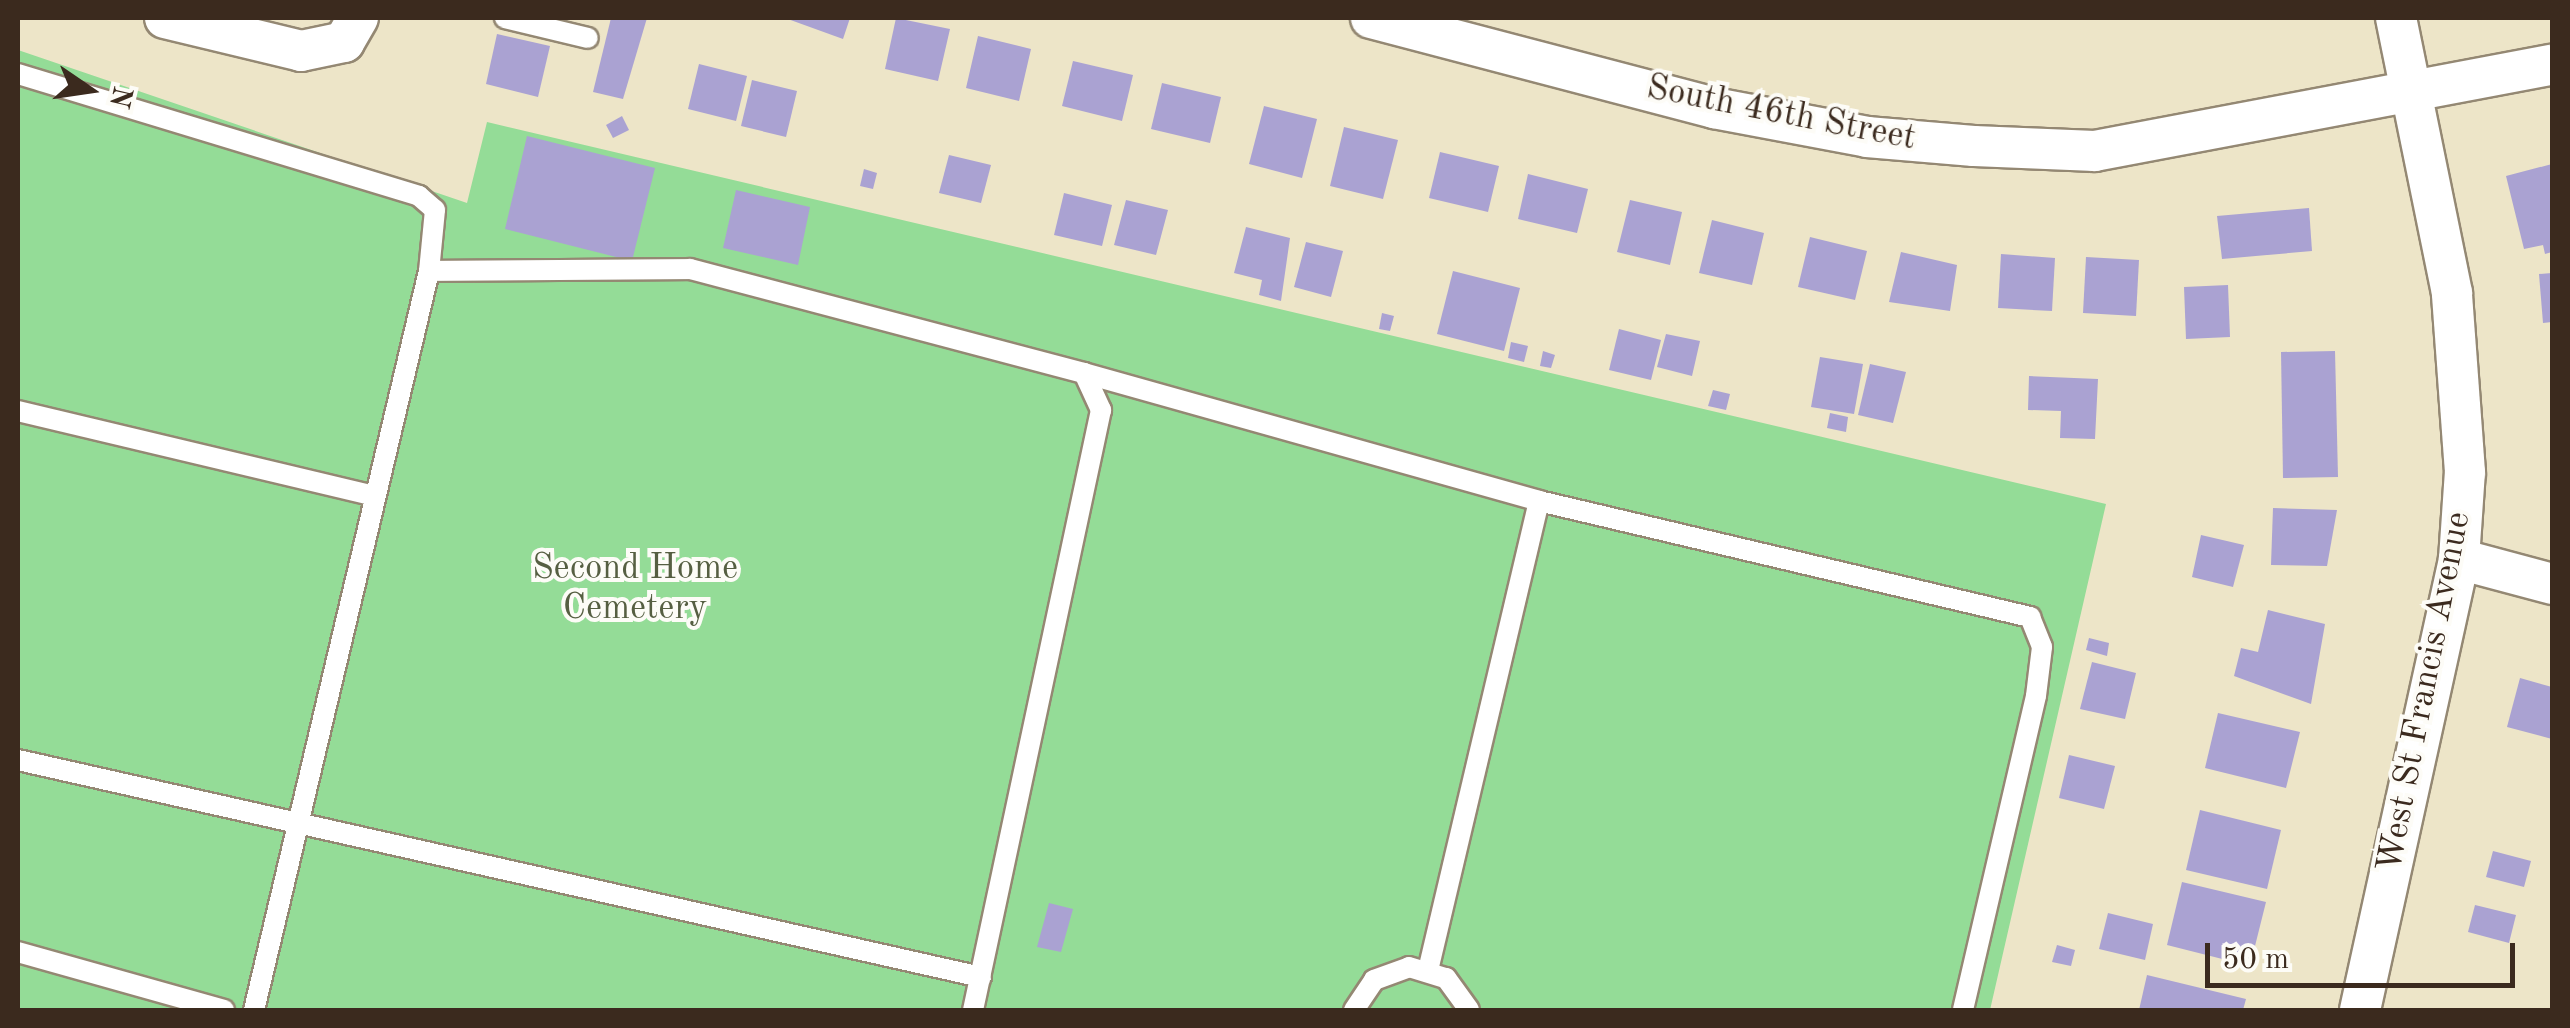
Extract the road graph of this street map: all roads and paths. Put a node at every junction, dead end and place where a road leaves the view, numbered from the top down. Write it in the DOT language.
graph roads {
  1 [pos="164,18"];
  2 [pos="505,18"];
  3 [pos="1371,18"];
  4 [pos="2396,18"];
  5 [pos="351,30"];
  6 [pos="588,38"];
  7 [pos="2552,66"];
  8 [pos="18,74"];
  9 [pos="2411,90"];
  10 [pos="429,271"];
  11 [pos="1084,374"];
  12 [pos="18,411"];
  13 [pos="375,496"];
  14 [pos="1539,501"];
  15 [pos="2459,558"];
  16 [pos="2552,584"];
  17 [pos="18,760"];
  18 [pos="298,822"];
  19 [pos="18,952"];
  20 [pos="1428,970"];
  21 [pos="980,977"];
  22 [pos="224,1010"];
  23 [pos="254,1010"];
  24 [pos="973,1010"];
  25 [pos="1354,1010"];
  26 [pos="1469,1010"];
  27 [pos="1963,1010"];
  28 [pos="2360,1010"];
  1 -- 5 [label="street"];
  2 -- 6 [label="lane"];
  3 -- 9 [label="street, South 46th Street"];
  4 -- 9 [label="street, West St Francis Avenue"];
  7 -- 9 [label="street, South 46th Street"];
  8 -- 10 [label="lane"];
  9 -- 15 [label="street, West St Francis Avenue"];
  10 -- 11 [label="lane"];
  10 -- 13 [label="lane"];
  11 -- 14 [label="lane"];
  11 -- 21 [label="lane"];
  12 -- 13 [label="lane"];
  13 -- 18 [label="lane"];
  14 -- 20 [label="lane"];
  14 -- 27 [label="lane"];
  15 -- 16 [label="street"];
  15 -- 28 [label="street, West St Francis Avenue"];
  17 -- 18 [label="lane"];
  18 -- 21 [label="lane"];
  18 -- 23 [label="lane"];
  19 -- 22 [label="lane"];
  20 -- 25 [label="lane"];
  20 -- 26 [label="lane"];
  21 -- 24 [label="lane"];
}
